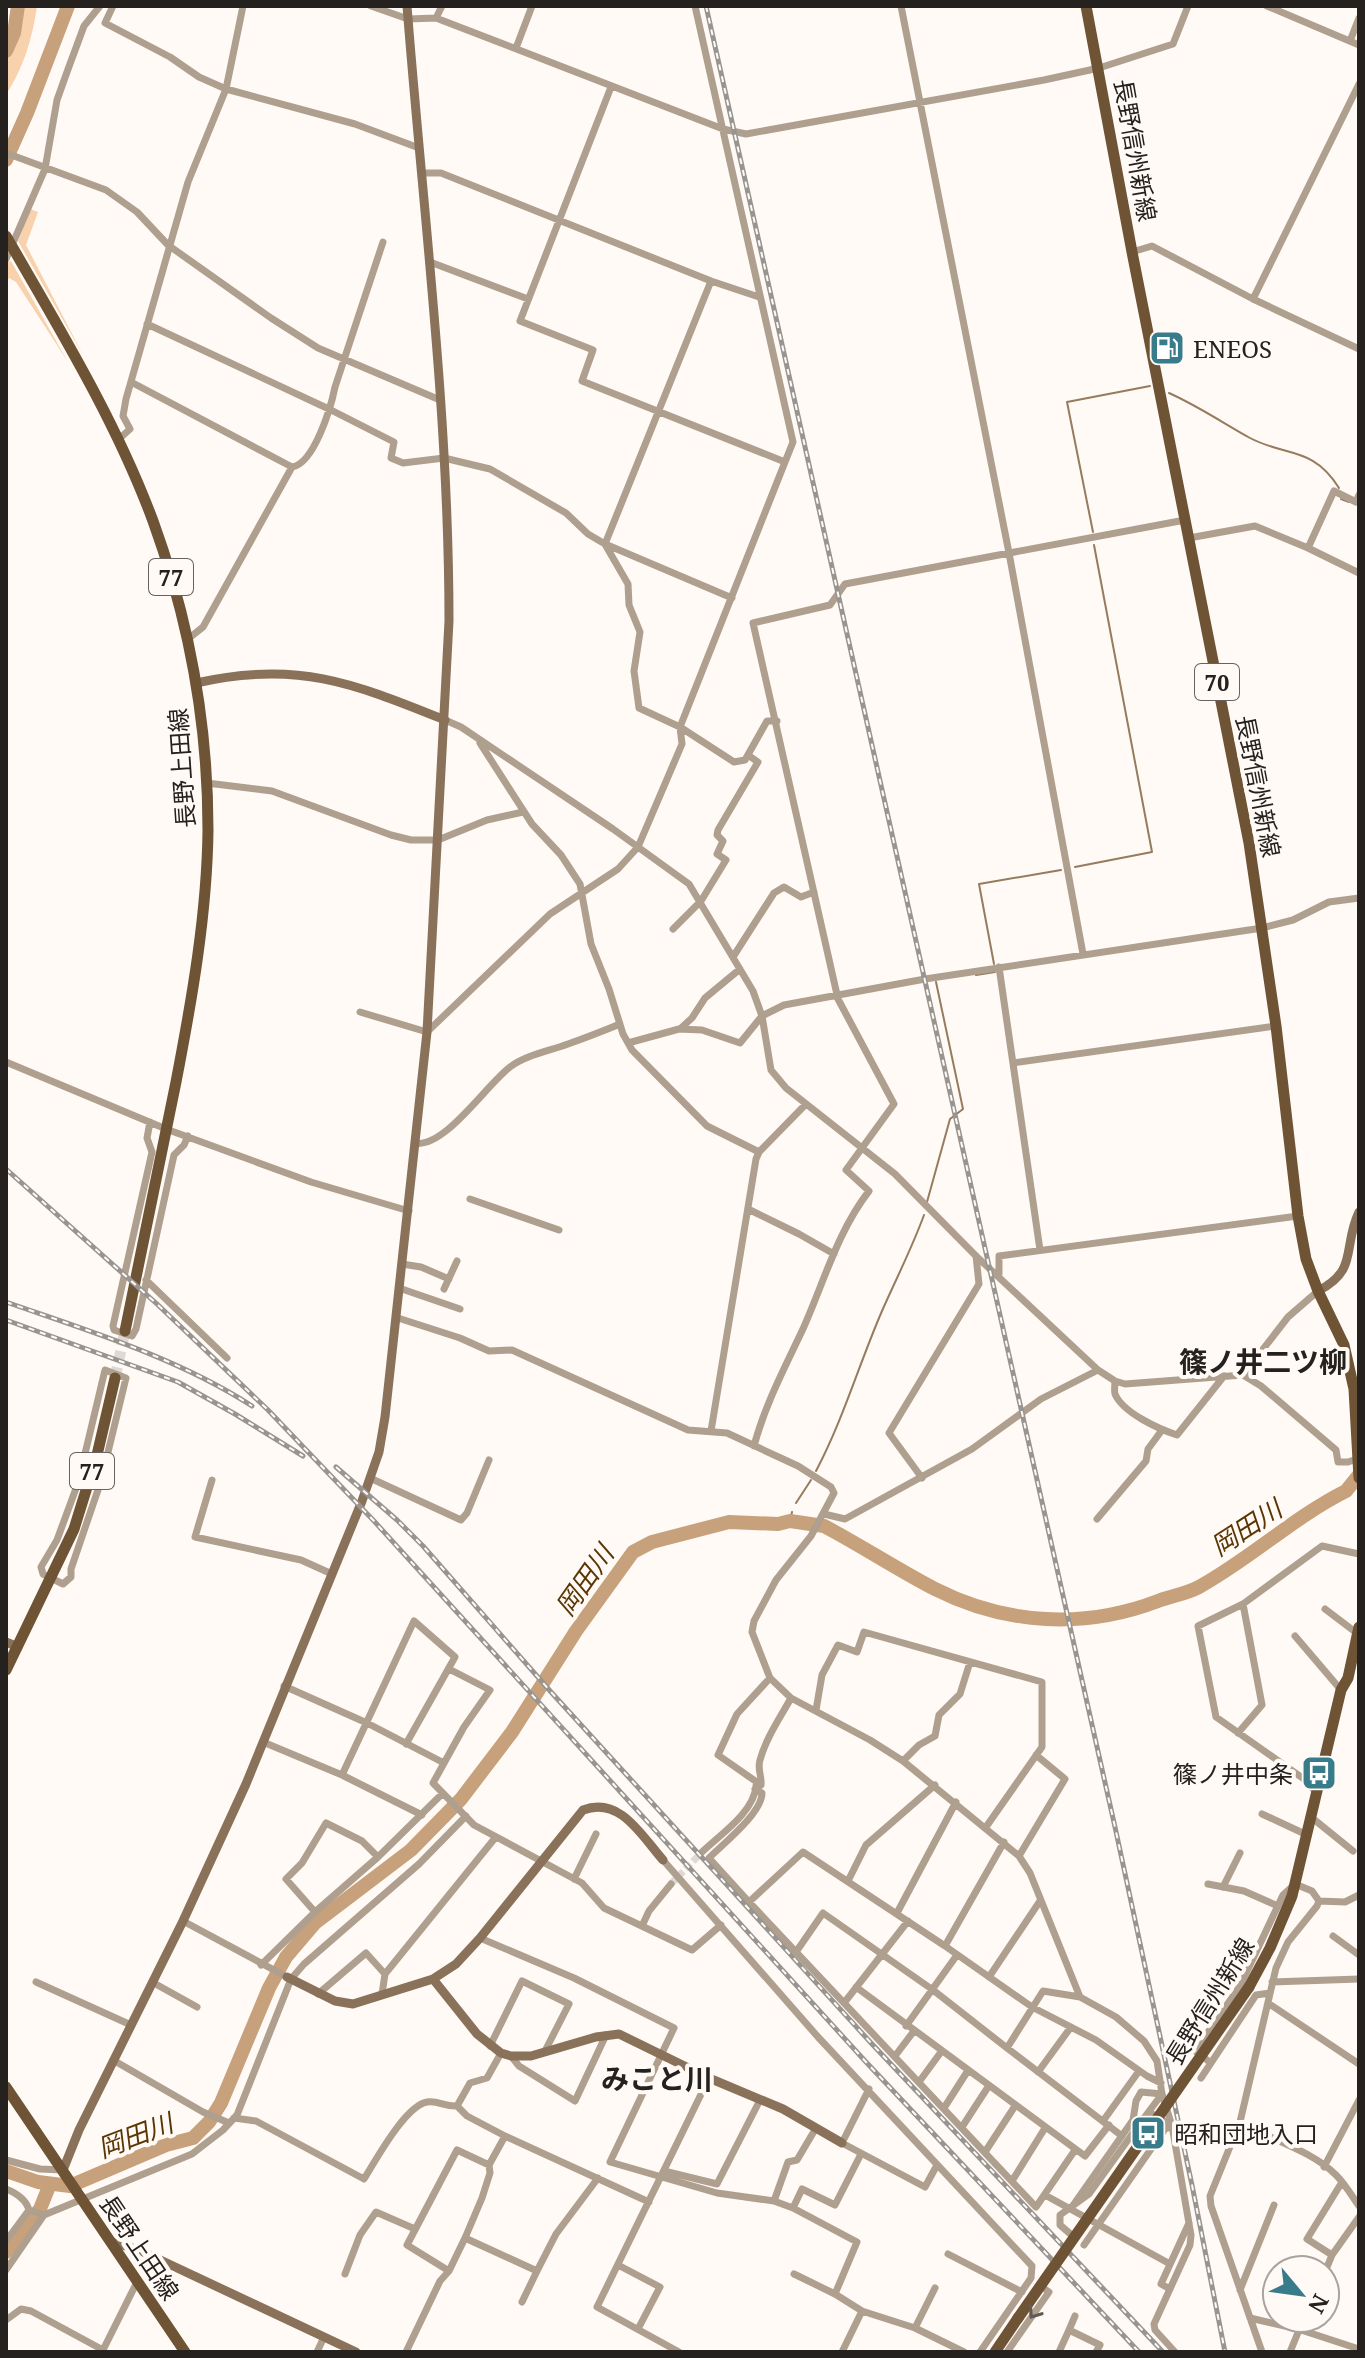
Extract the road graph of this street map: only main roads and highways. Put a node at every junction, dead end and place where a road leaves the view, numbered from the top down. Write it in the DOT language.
graph roads {
  1 [pos="1086,6"];
  2 [pos="9,242"];
  3 [pos="125,1331"];
  4 [pos="115,1378"];
  5 [pos="1356,1388"];
  6 [pos="1357,1460"];
  7 [pos="1359,1478"];
  8 [pos="1358,1630"];
  9 [pos="12,1644"];
  10 [pos="1357,1652"];
  11 [pos="6,1670"];
  12 [pos="6,2087"];
  13 [pos="185,2352"];
  14 [pos="995,2352"];
  1 -- 5 [label="main road, 長野信州新線 / 70"];
  2 -- 3 [label="main road, 長野上田線 / 77"];
  4 -- 9 [label="main road, 77"];
  5 -- 6 [label="main road, 長野信州新線 / 70"];
  6 -- 7 [label="main road, 長野信州新線 / 70"];
  8 -- 10 [label="main road, 長野信州新線"];
  9 -- 11 [label="main road, 77"];
  10 -- 14 [label="main road, 長野信州新線, bridge"];
  12 -- 13 [label="main road, 長野上田線"];
}
